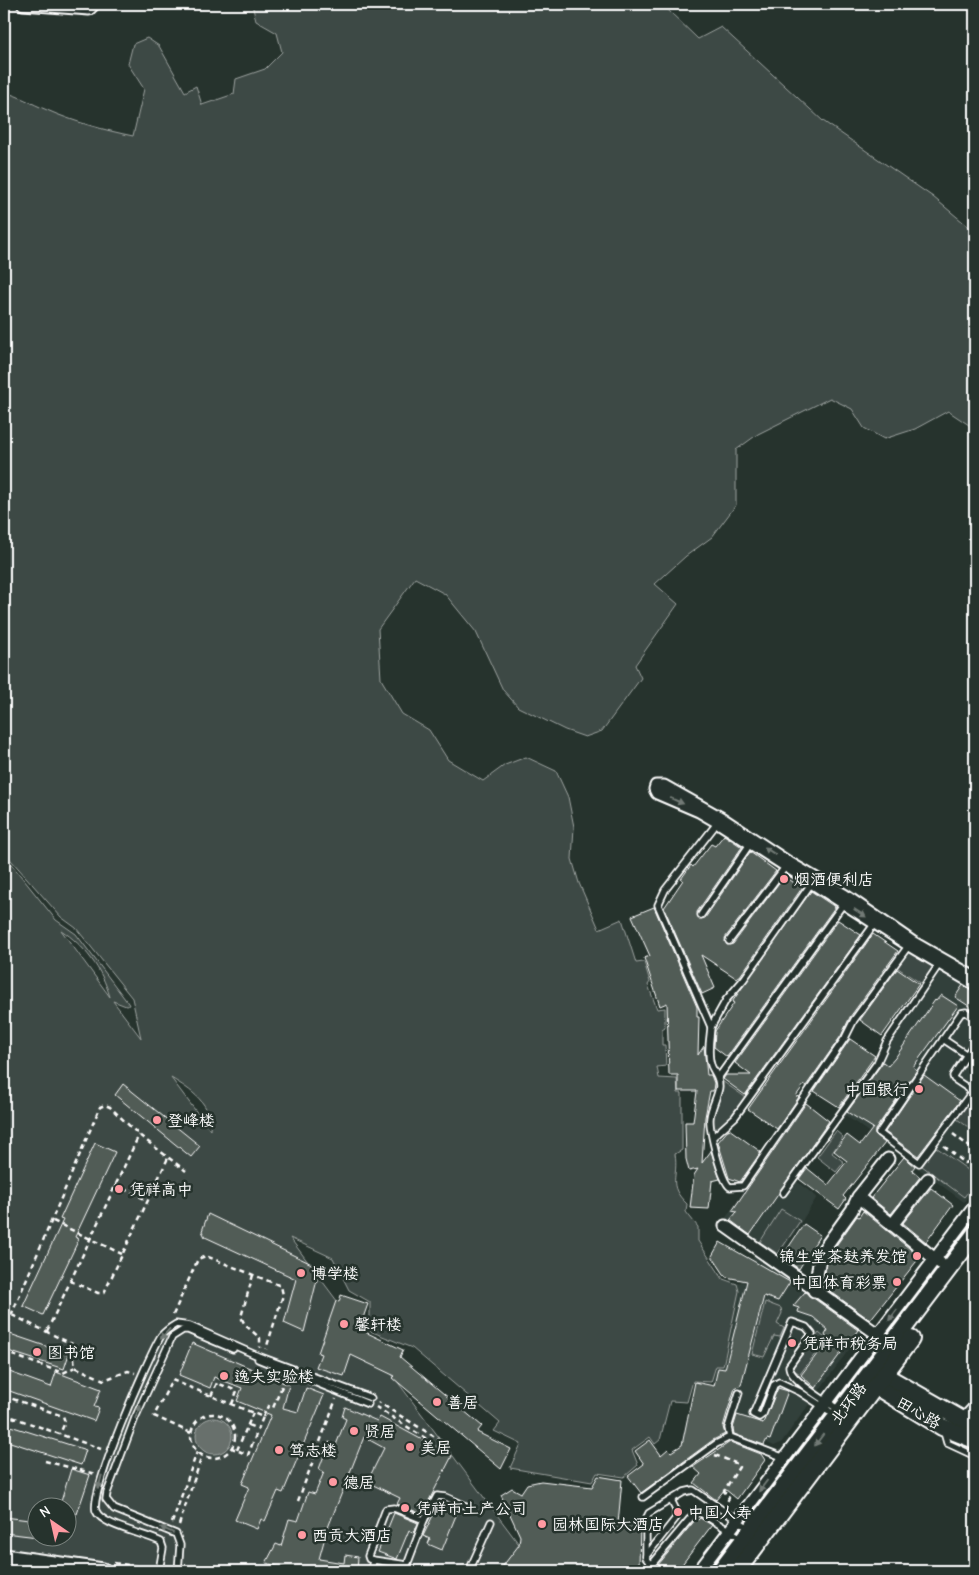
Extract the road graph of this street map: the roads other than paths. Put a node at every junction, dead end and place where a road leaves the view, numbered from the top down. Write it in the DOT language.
graph roads {
  1 [pos="23,4"];
  2 [pos="94,4"];
  3 [pos="718,822"];
  4 [pos="750,844"];
  5 [pos="786,866"];
  6 [pos="813,881"];
  7 [pos="844,903"];
  8 [pos="701,915"];
  9 [pos="875,923"];
  10 [pos="729,941"];
  11 [pos="908,945"];
  12 [pos="940,963"];
  13 [pos="975,978"];
  14 [pos="975,984"];
  15 [pos="975,1018"];
  16 [pos="711,1027"];
  17 [pos="943,1039"];
  18 [pos="975,1042"];
  19 [pos="967,1055"];
  20 [pos="718,1078"];
  21 [pos="975,1094"];
  22 [pos="713,1137"];
  23 [pos="888,1159"];
  24 [pos="928,1179"];
  25 [pos="783,1193"];
  26 [pos="858,1197"];
  27 [pos="975,1206"];
  28 [pos="892,1225"];
  29 [pos="725,1226"];
  30 [pos="975,1234"];
  31 [pos="975,1254"];
  32 [pos="935,1259"];
  33 [pos="949,1269"];
  34 [pos="912,1290"];
  35 [pos="814,1291"];
  36 [pos="933,1291"];
  37 [pos="878,1336"];
  38 [pos="893,1343"];
  39 [pos="874,1378"];
  40 [pos="739,1393"];
  41 [pos="975,1407"];
  42 [pos="832,1409"];
  43 [pos="969,1423"];
  44 [pos="942,1427"];
  45 [pos="730,1437"];
  46 [pos="975,1440"];
  47 [pos="975,1456"];
  48 [pos="785,1458"];
  49 [pos="644,1497"];
  50 [pos="671,1500"];
  51 [pos="464,1505"];
  52 [pos="424,1520"];
  53 [pos="737,1520"];
  54 [pos="491,1522"];
  55 [pos="730,1531"];
  56 [pos="748,1535"];
  57 [pos="646,1556"];
  58 [pos="4,1557"];
  59 [pos="373,1560"];
  60 [pos="4,1566"];
  61 [pos="44,1571"];
  62 [pos="103,1571"];
  63 [pos="159,1571"];
  64 [pos="178,1571"];
  65 [pos="371,1571"];
  66 [pos="469,1571"];
  67 [pos="699,1571"];
  68 [pos="720,1571"];
  69 [pos="736,1571"];
  1 -- 2 [label="street"];
  3 -- 4 [label="street"];
  13 -- 3 [label="street, one-way"];
  3 -- 16 [label="lane"];
  4 -- 5 [label="street"];
  4 -- 8 [label="lane"];
  5 -- 6 [label="street"];
  5 -- 10 [label="lane"];
  6 -- 7 [label="street"];
  6 -- 16 [label="lane"];
  7 -- 9 [label="street, one-way"];
  7 -- 20 [label="lane"];
  9 -- 11 [label="street"];
  9 -- 22 [label="lane"];
  11 -- 12 [label="street"];
  11 -- 22 [label="lane"];
  12 -- 14 [label="street"];
  12 -- 25 [label="lane"];
  15 -- 17 [label="lane"];
  16 -- 20 [label="lane"];
  17 -- 19 [label="lane"];
  17 -- 21 [label="lane"];
  18 -- 19 [label="lane"];
  19 -- 21 [label="lane"];
  20 -- 22 [label="lane"];
  23 -- 26 [label="street"];
  24 -- 28 [label="street"];
  26 -- 28 [label="street"];
  26 -- 35 [label="street"];
  27 -- 32 [label="street"];
  28 -- 32 [label="street"];
  29 -- 35 [label="street"];
  30 -- 33 [label="main road, 北环路"];
  31 -- 39 [label="main road, 北环路"];
  32 -- 33 [label="street"];
  32 -- 34 [label="street"];
  33 -- 36 [label="main road, 北环路"];
  34 -- 36 [label="street"];
  34 -- 37 [label="street, one-way"];
  35 -- 37 [label="street"];
  36 -- 38 [label="main road, 北环路"];
  37 -- 38 [label="street"];
  37 -- 42 [label="street"];
  38 -- 39 [label="main road, 北环路"];
  39 -- 42 [label="main road, 北环路"];
  39 -- 43 [label="main road, 田心路"];
  39 -- 44 [label="main road, 田心路"];
  39 -- 69 [label="main road, 北环路"];
  40 -- 45 [label="lane"];
  41 -- 43 [label="street"];
  42 -- 42 [label="lane"];
  42 -- 48 [label="street"];
  42 -- 56 [label="main road, 北环路, one-way"];
  44 -- 46 [label="main road, 田心路"];
  44 -- 47 [label="lane"];
  45 -- 48 [label="lane"];
  45 -- 49 [label="lane"];
  48 -- 53 [label="street, one-way"];
  50 -- 53 [label="lane"];
  50 -- 57 [label="lane"];
  50 -- 57 [label="lane"];
  51 -- 52 [label="lane"];
  52 -- 59 [label="lane"];
  52 -- 59 [label="lane"];
  53 -- 55 [label="street"];
  53 -- 56 [label="lane"];
  54 -- 66 [label="lane"];
  55 -- 56 [label="lane"];
  55 -- 57 [label="lane"];
  55 -- 67 [label="street"];
  56 -- 68 [label="main road, 北环路"];
  58 -- 62 [label="main road"];
  59 -- 65 [label="lane"];
  60 -- 61 [label="main road"];
  64 -- 63 [label="lane, one-way"];
}
